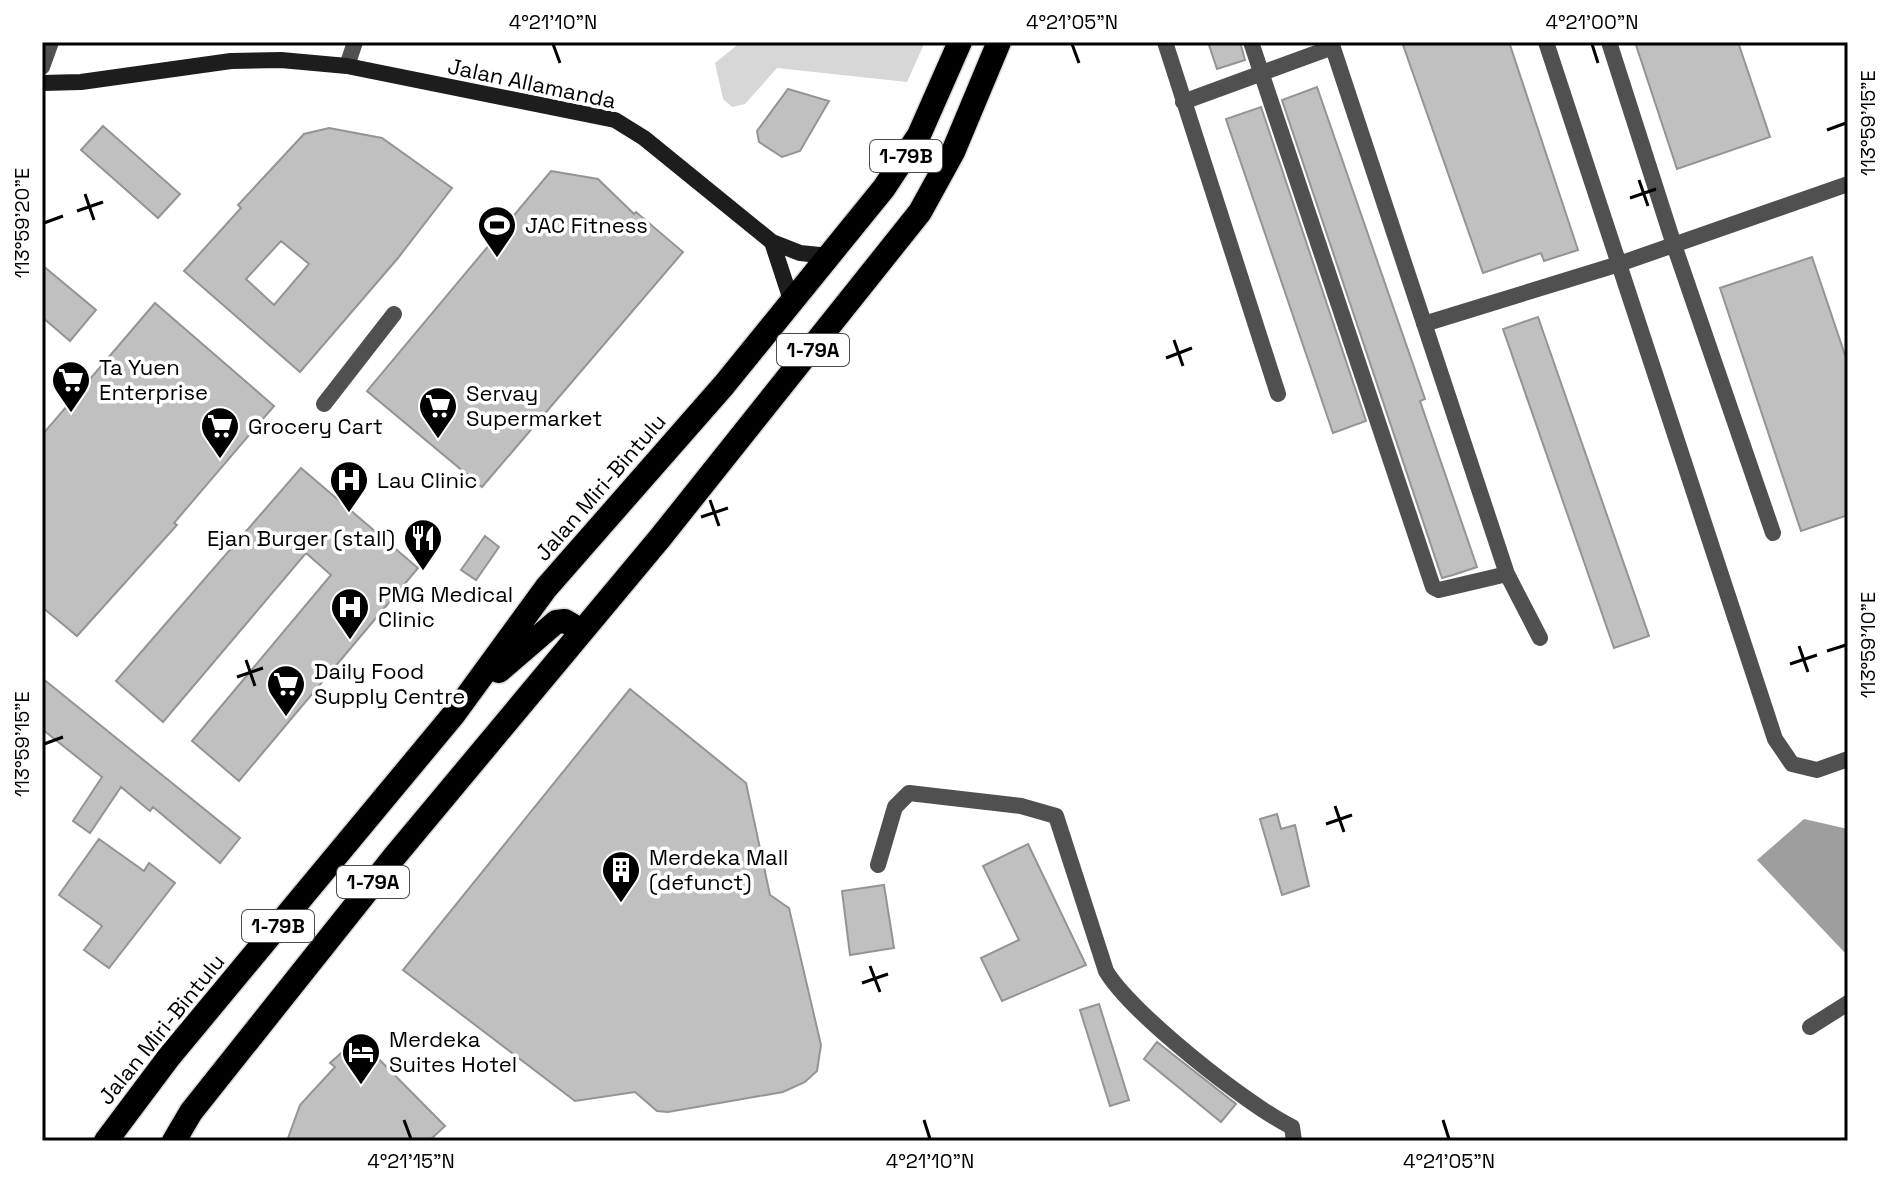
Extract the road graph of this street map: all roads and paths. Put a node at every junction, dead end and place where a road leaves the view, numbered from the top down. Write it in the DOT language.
graph roads {
  1 [pos="51,42"];
  2 [pos="355,42"];
  3 [pos="960,42"];
  4 [pos="999,42"];
  5 [pos="1165,42"];
  6 [pos="1251,42"];
  7 [pos="1546,42"];
  8 [pos="1609,42"];
  9 [pos="1332,44"];
  10 [pos="347,66"];
  11 [pos="42,67"];
  12 [pos="1261,75"];
  13 [pos="42,83"];
  14 [pos="1183,102"];
  15 [pos="1848,184"];
  16 [pos="772,242"];
  17 [pos="1674,245"];
  18 [pos="829,256"];
  19 [pos="1619,264"];
  20 [pos="792,303"];
  21 [pos="394,314"];
  22 [pos="1424,324"];
  23 [pos="1278,394"];
  24 [pos="324,404"];
  25 [pos="1773,533"];
  26 [pos="1507,574"];
  27 [pos="582,631"];
  28 [pos="1540,638"];
  29 [pos="454,714"];
  30 [pos="1848,759"];
  31 [pos="878,865"];
  32 [pos="1848,1003"];
  33 [pos="1810,1027"];
  34 [pos="106,1141"];
  35 [pos="174,1141"];
  36 [pos="1294,1141"];
  1 -- 11 [label="street"];
  2 -- 10 [label="street"];
  3 -- 18 [label="highway, Jalan Miri-Bintulu / 1-79B"];
  4 -- 27 [label="highway, 1-79A"];
  5 -- 14 [label="street"];
  6 -- 12 [label="street"];
  7 -- 19 [label="street"];
  8 -- 17 [label="street"];
  9 -- 12 [label="street"];
  9 -- 22 [label="street"];
  10 -- 13 [label="street, Jalan Allamanda"];
  10 -- 16 [label="street, Jalan Allamanda"];
  12 -- 14 [label="street"];
  12 -- 26 [label="street"];
  14 -- 23 [label="street"];
  15 -- 17 [label="street"];
  16 -- 18 [label="street, Jalan Allamanda"];
  16 -- 20 [label="street"];
  17 -- 19 [label="street"];
  17 -- 25 [label="street"];
  18 -- 20 [label="highway, Jalan Miri-Bintulu / 1-79B"];
  19 -- 22 [label="street"];
  19 -- 30 [label="street"];
  20 -- 29 [label="highway, Jalan Miri-Bintulu / 1-79B"];
  21 -- 24 [label="street"];
  22 -- 26 [label="street"];
  26 -- 28 [label="street"];
  27 -- 29 [label="highway"];
  27 -- 35 [label="highway, 1-79A"];
  29 -- 34 [label="highway, Jalan Miri-Bintulu / 1-79B"];
  31 -- 36 [label="street"];
  32 -- 33 [label="street"];
}
